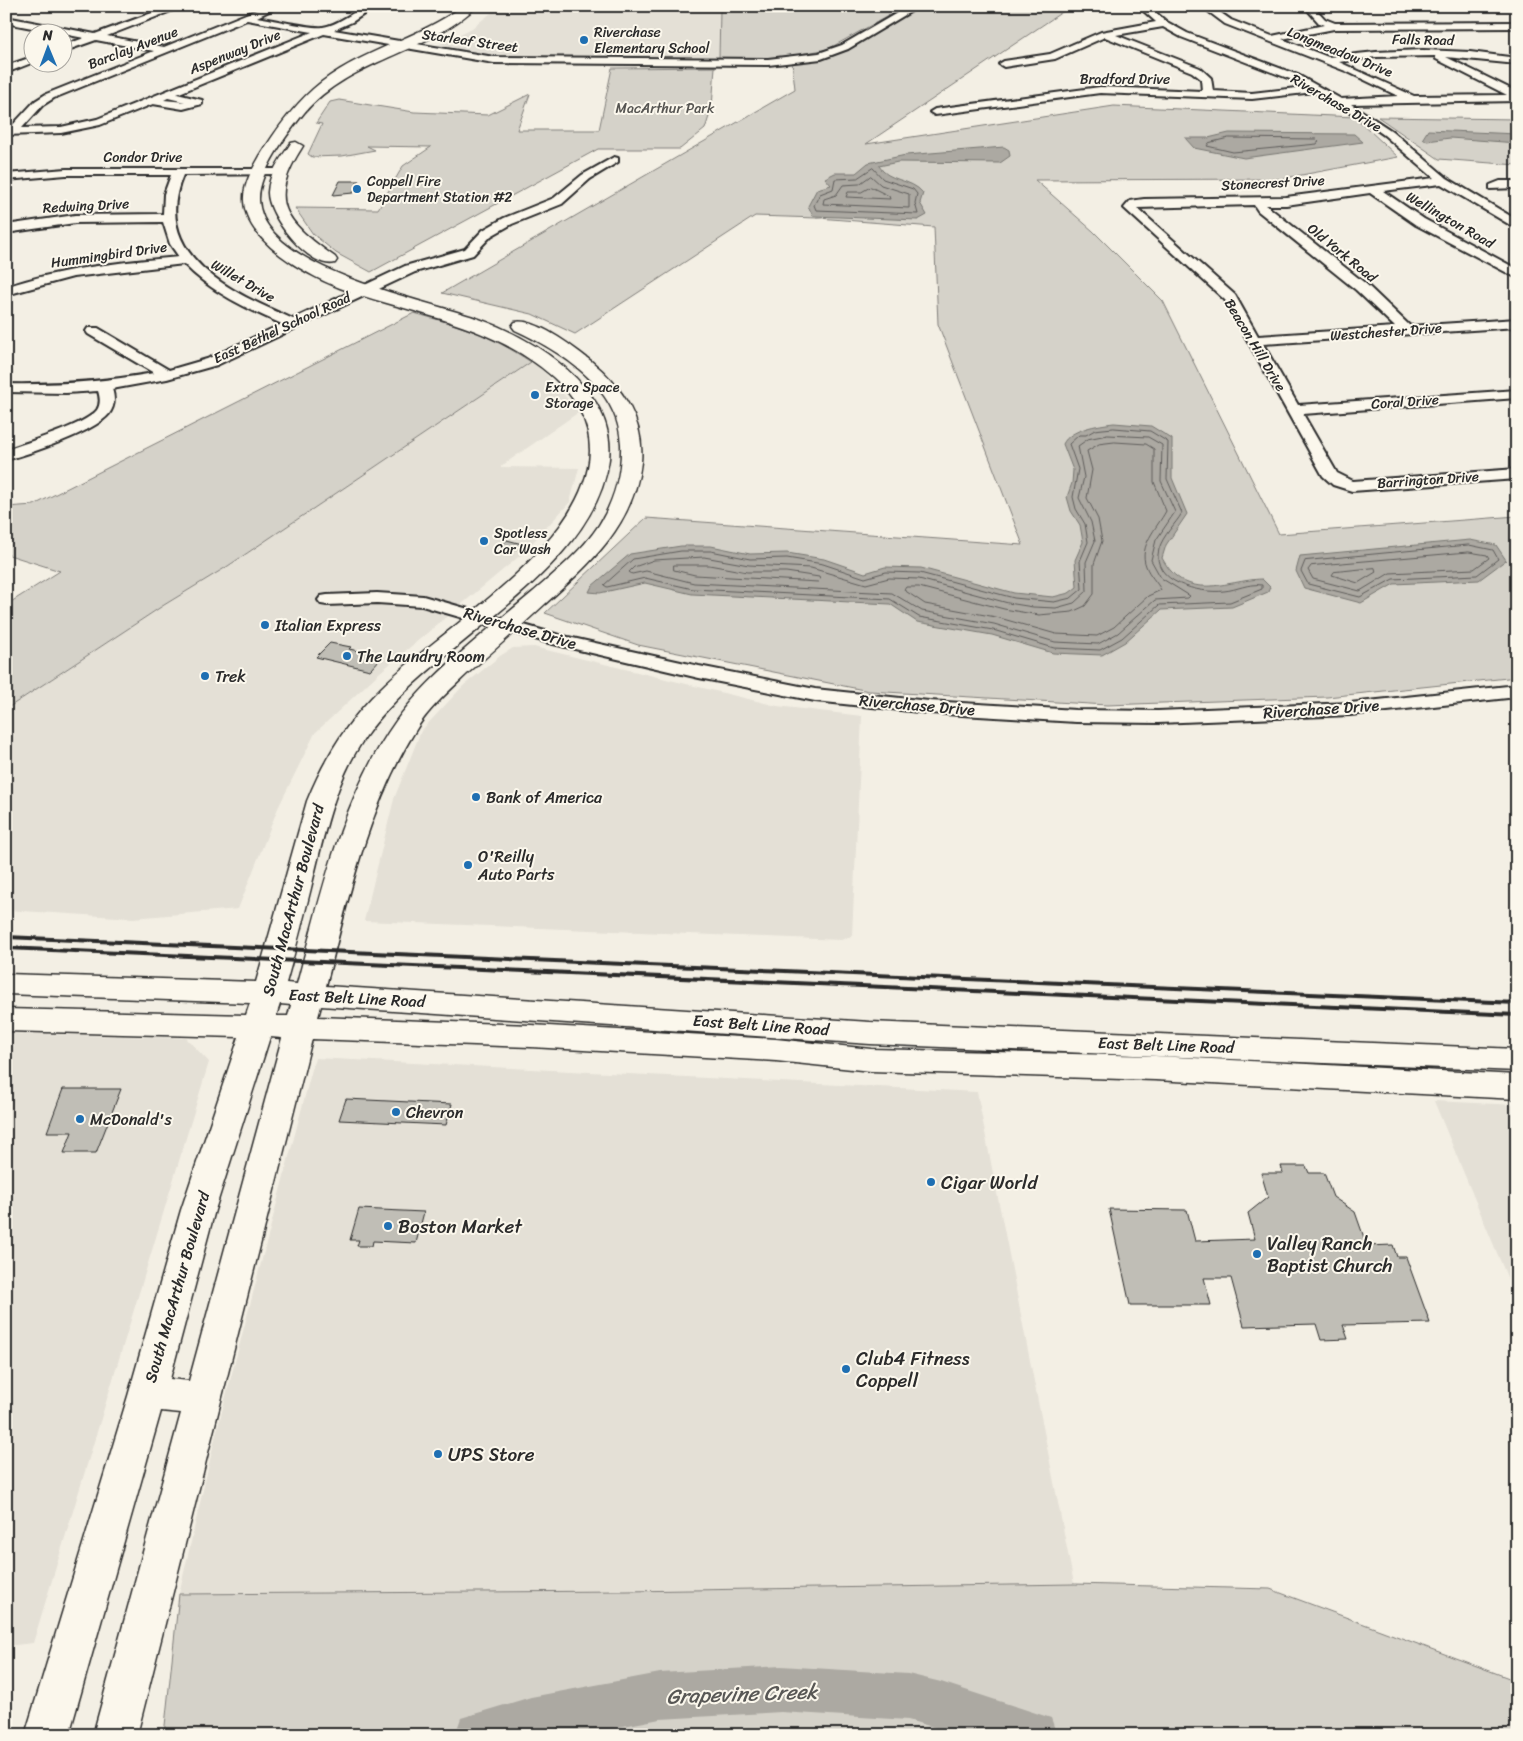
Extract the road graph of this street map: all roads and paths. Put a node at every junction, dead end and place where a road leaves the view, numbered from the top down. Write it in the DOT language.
graph roads {
  1 [pos="180,6"];
  2 [pos="275,6"];
  3 [pos="372,6"];
  4 [pos="916,6"];
  5 [pos="1142,6"];
  6 [pos="1205,6"];
  7 [pos="1308,6"];
  8 [pos="476,9"];
  9 [pos="249,18"];
  10 [pos="6,20"];
  11 [pos="22,23"];
  12 [pos="1164,24"];
  13 [pos="1517,25"];
  14 [pos="1334,26"];
  15 [pos="1238,27"];
  16 [pos="22,28"];
  17 [pos="14,30"];
  18 [pos="1220,30"];
  19 [pos="324,31"];
  20 [pos="72,32"];
  21 [pos="1202,32"];
  22 [pos="1104,34"];
  23 [pos="1184,35"];
  24 [pos="97,37"];
  25 [pos="1270,39"];
  26 [pos="404,45"];
  27 [pos="72,46"];
  28 [pos="419,48"];
  29 [pos="166,50"];
  30 [pos="1435,53"];
  31 [pos="1329,60"];
  32 [pos="1517,61"];
  33 [pos="22,64"];
  34 [pos="1004,64"];
  35 [pos="6,70"];
  36 [pos="1315,89"];
  37 [pos="1208,94"];
  38 [pos="168,95"];
  39 [pos="1517,97"];
  40 [pos="1411,98"];
  41 [pos="154,100"];
  42 [pos="1340,102"];
  43 [pos="322,107"];
  44 [pos="935,112"];
  45 [pos="9,132"];
  46 [pos="302,138"];
  47 [pos="614,160"];
  48 [pos="259,171"];
  49 [pos="280,171"];
  50 [pos="178,172"];
  51 [pos="6,177"];
  52 [pos="1443,180"];
  53 [pos="1517,185"];
  54 [pos="1494,187"];
  55 [pos="1372,189"];
  56 [pos="1257,201"];
  57 [pos="1134,204"];
  58 [pos="168,218"];
  59 [pos="1517,225"];
  60 [pos="6,229"];
  61 [pos="187,260"];
  62 [pos="1517,274"];
  63 [pos="371,287"];
  64 [pos="6,291"];
  65 [pos="292,323"];
  66 [pos="1517,323"];
  67 [pos="1406,330"];
  68 [pos="93,331"];
  69 [pos="1255,340"];
  70 [pos="167,375"];
  71 [pos="104,386"];
  72 [pos="6,388"];
  73 [pos="1517,394"];
  74 [pos="1294,410"];
  75 [pos="6,455"];
  76 [pos="1517,474"];
  77 [pos="596,476"];
  78 [pos="629,476"];
  79 [pos="1339,482"];
  80 [pos="327,600"];
  81 [pos="477,617"];
  82 [pos="508,626"];
  83 [pos="1517,691"];
  84 [pos="333,769"];
  85 [pos="379,773"];
  86 [pos="6,984"];
  87 [pos="263,1010"];
  88 [pos="304,1012"];
  89 [pos="6,1020"];
  90 [pos="1517,1060"];
  91 [pos="1387,1067"];
  92 [pos="1517,1087"];
  93 [pos="147,1394"];
  94 [pos="204,1398"];
  95 [pos="47,1735"];
  96 [pos="115,1735"];
  1 -- 24 [label="street"];
  2 -- 9 [label="street, Barclay Avenue"];
  3 -- 19 [label="street, Aspenway Drive"];
  4 -- 28 [label="street, Starleaf Street"];
  5 -- 12 [label="street, Riverchase Drive"];
  6 -- 15 [label="street, Longmeadow Drive"];
  7 -- 14 [label="street"];
  8 -- 26 [label="main road, South MacArthur Boulevard"];
  8 -- 28 [label="main road, South MacArthur Boulevard"];
  9 -- 19 [label="street, Starleaf Street"];
  9 -- 29 [label="street, Barclay Avenue"];
  10 -- 11 [label="street"];
  12 -- 22 [label="street"];
  12 -- 23 [label="street, Riverchase Drive"];
  13 -- 14 [label="street"];
  14 -- 25 [label="street"];
  15 -- 18 [label="street"];
  15 -- 25 [label="street, Longmeadow Drive"];
  16 -- 17 [label="street"];
  19 -- 26 [label="street, Starleaf Street"];
  19 -- 38 [label="street, Aspenway Drive"];
  20 -- 24 [label="street"];
  21 -- 23 [label="street"];
  22 -- 34 [label="street"];
  22 -- 37 [label="street"];
  23 -- 36 [label="street, Riverchase Drive"];
  24 -- 27 [label="street"];
  24 -- 29 [label="street"];
  25 -- 31 [label="street, Longmeadow Drive"];
  26 -- 28 [label="street, Starleaf Street"];
  26 -- 48 [label="main road, South MacArthur Boulevard"];
  28 -- 43 [label="main road, South MacArthur Boulevard"];
  29 -- 45 [label="street, Barclay Avenue"];
  30 -- 31 [label="street, Falls Road"];
  30 -- 32 [label="street, Falls Road"];
  30 -- 39 [label="street"];
  31 -- 40 [label="street, Longmeadow Drive"];
  33 -- 35 [label="street"];
  36 -- 37 [label="street, Bradford Drive"];
  36 -- 42 [label="street, Riverchase Drive"];
  37 -- 44 [label="street, Bradford Drive"];
  38 -- 41 [label="street, Aspenway Drive"];
  38 -- 41 [label="street"];
  39 -- 40 [label="street"];
  40 -- 42 [label="street"];
  41 -- 45 [label="street, Aspenway Drive"];
  42 -- 52 [label="street, Riverchase Drive"];
  46 -- 49 [label="main road, South MacArthur Boulevard"];
  47 -- 63 [label="street, East Bethel School Road"];
  48 -- 49 [label="street, Condor Drive"];
  48 -- 50 [label="street, Condor Drive"];
  48 -- 63 [label="main road, South MacArthur Boulevard"];
  49 -- 63 [label="main road, South MacArthur Boulevard"];
  50 -- 51 [label="street, Condor Drive"];
  50 -- 58 [label="street, Willet Drive"];
  52 -- 55 [label="street, Stonecrest Drive"];
  52 -- 59 [label="street, Riverchase Drive"];
  53 -- 54 [label="street"];
  55 -- 56 [label="street, Stonecrest Drive"];
  55 -- 62 [label="street, Wellington Road"];
  56 -- 57 [label="street, Stonecrest Drive"];
  56 -- 67 [label="street, Old York Road"];
  57 -- 69 [label="street, Beacon Hill Drive"];
  58 -- 60 [label="street, Redwing Drive"];
  58 -- 61 [label="street, Willet Drive"];
  61 -- 64 [label="street, Hummingbird Drive"];
  61 -- 65 [label="street, Willet Drive"];
  63 -- 65 [label="street, East Bethel School Road"];
  63 -- 77 [label="main road, South MacArthur Boulevard"];
  63 -- 78 [label="main road, South MacArthur Boulevard"];
  65 -- 70 [label="street, East Bethel School Road"];
  66 -- 67 [label="street, Westchester Drive"];
  67 -- 69 [label="street, Westchester Drive"];
  68 -- 70 [label="street"];
  69 -- 74 [label="street, Beacon Hill Drive"];
  70 -- 71 [label="street, East Bethel School Road"];
  71 -- 72 [label="street, East Bethel School Road"];
  71 -- 75 [label="street"];
  73 -- 74 [label="street, Coral Drive"];
  74 -- 79 [label="street, Beacon Hill Drive"];
  76 -- 79 [label="street, Barrington Drive"];
  77 -- 78 [label="main road"];
  77 -- 81 [label="main road, South MacArthur Boulevard"];
  78 -- 82 [label="main road, South MacArthur Boulevard"];
  80 -- 81 [label="street, Riverchase Drive"];
  81 -- 82 [label="street, Riverchase Drive"];
  81 -- 84 [label="main road, South MacArthur Boulevard"];
  82 -- 83 [label="street, Riverchase Drive"];
  82 -- 85 [label="main road, South MacArthur Boulevard"];
  84 -- 85 [label="main road"];
  84 -- 87 [label="main road, South MacArthur Boulevard"];
  85 -- 88 [label="main road, South MacArthur Boulevard"];
  86 -- 87 [label="main road, East Belt Line Road"];
  87 -- 88 [label="main road, East Belt Line Road"];
  87 -- 89 [label="main road, East Belt Line Road"];
  87 -- 93 [label="main road, South MacArthur Boulevard"];
  88 -- 91 [label="main road, East Belt Line Road"];
  88 -- 94 [label="main road, South MacArthur Boulevard"];
  90 -- 91 [label="main road, East Belt Line Road"];
  91 -- 92 [label="main road, East Belt Line Road"];
  93 -- 94 [label="main road"];
  93 -- 95 [label="main road, South MacArthur Boulevard"];
  94 -- 96 [label="main road, South MacArthur Boulevard"];
}
